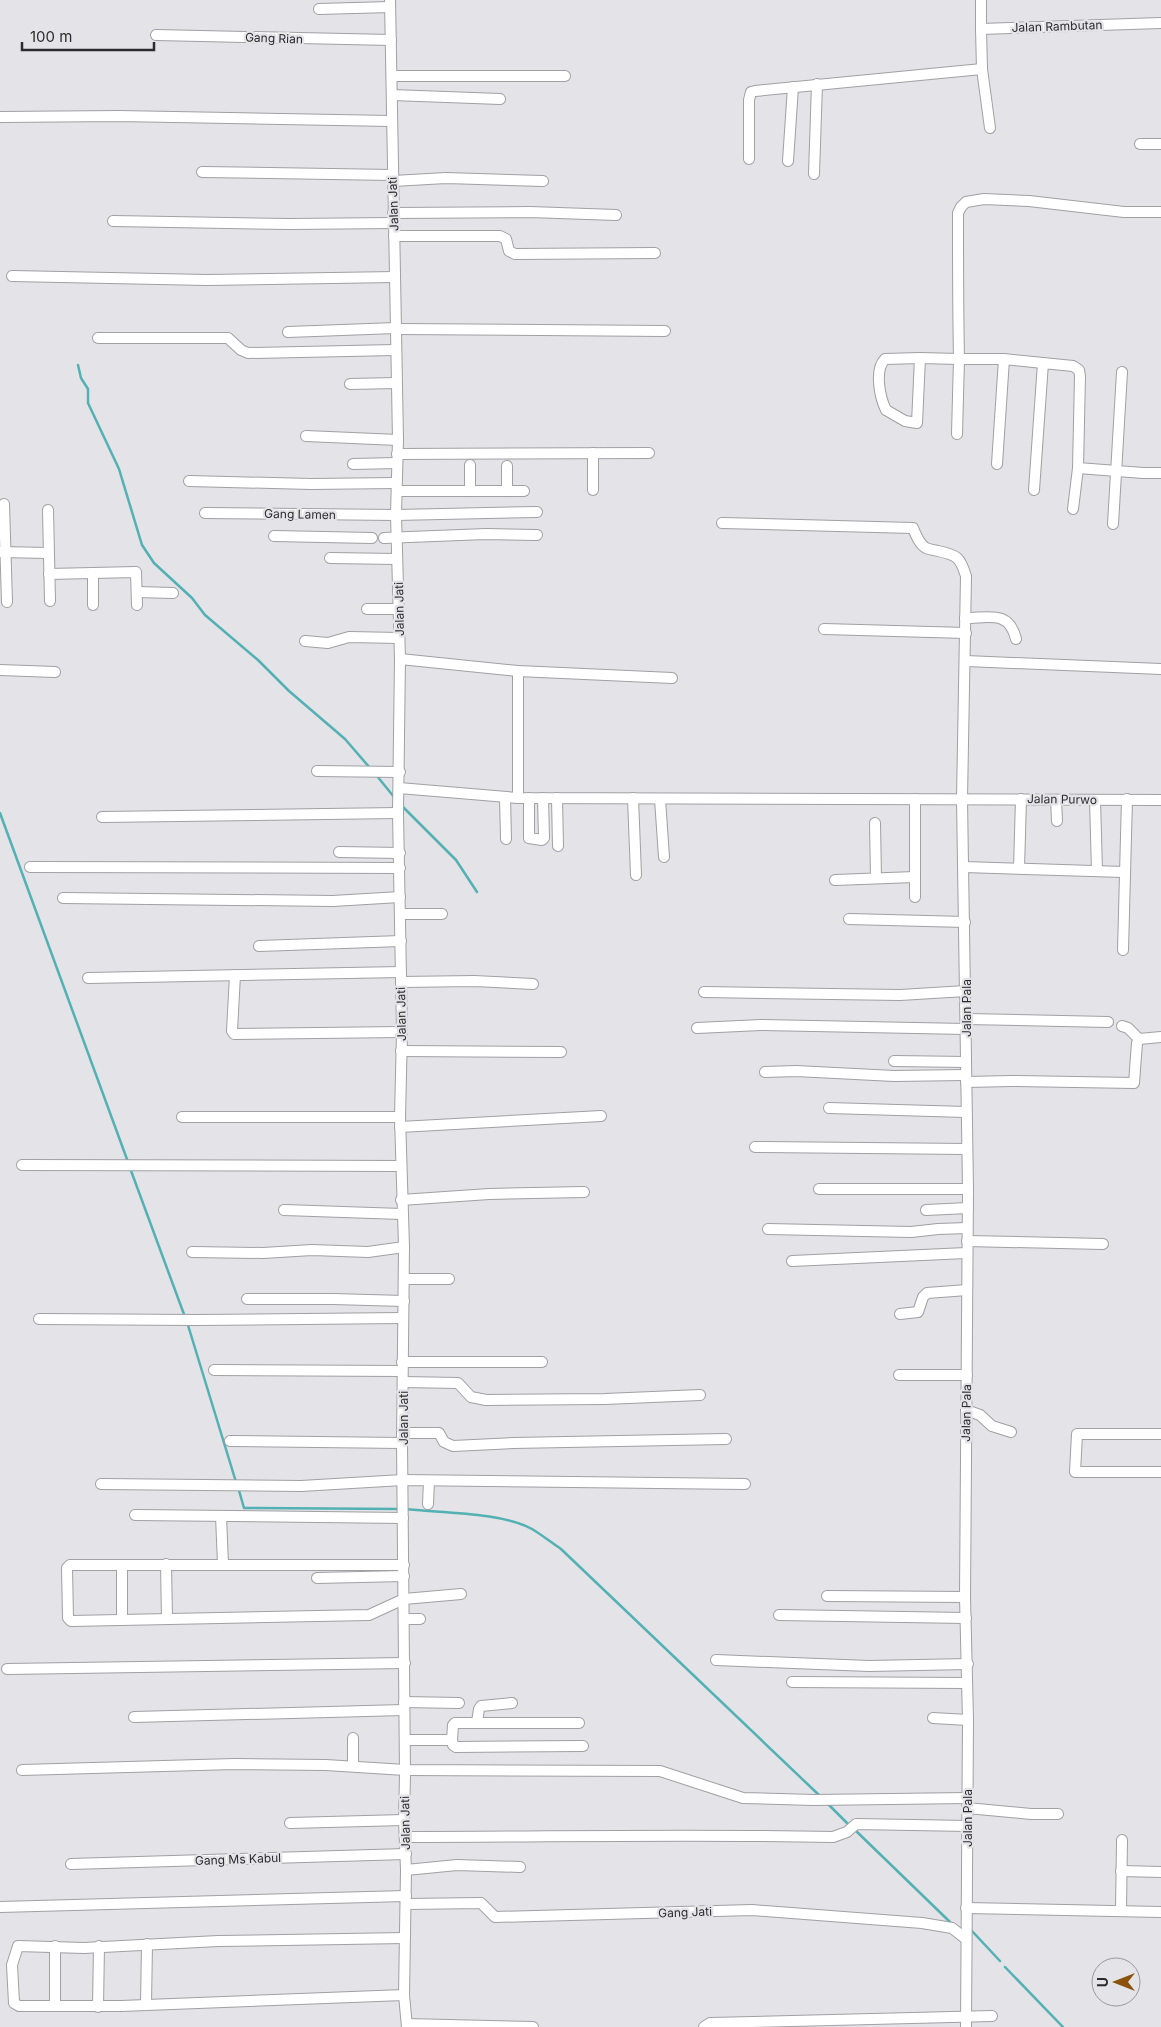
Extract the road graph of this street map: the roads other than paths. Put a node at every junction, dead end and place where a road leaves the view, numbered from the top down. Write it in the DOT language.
graph roads {
  1 [pos="981,0"];
  2 [pos="390,4"];
  3 [pos="319,9"];
  4 [pos="1161,23"];
  5 [pos="981,28"];
  6 [pos="156,35"];
  7 [pos="391,40"];
  8 [pos="982,69"];
  9 [pos="392,76"];
  10 [pos="565,76"];
  11 [pos="817,84"];
  12 [pos="793,86"];
  13 [pos="392,95"];
  14 [pos="500,99"];
  15 [pos="0,117"];
  16 [pos="391,121"];
  17 [pos="990,128"];
  18 [pos="1140,144"];
  19 [pos="1161,144"];
  20 [pos="749,160"];
  21 [pos="788,161"];
  22 [pos="202,172"];
  23 [pos="814,174"];
  24 [pos="393,178"];
  25 [pos="543,181"];
  26 [pos="1161,212"];
  27 [pos="616,215"];
  28 [pos="394,218"];
  29 [pos="113,221"];
  30 [pos="394,236"];
  31 [pos="655,253"];
  32 [pos="12,276"];
  33 [pos="396,277"];
  34 [pos="396,328"];
  35 [pos="666,331"];
  36 [pos="288,332"];
  37 [pos="98,338"];
  38 [pos="395,350"];
  39 [pos="920,358"];
  40 [pos="959,359"];
  41 [pos="1004,359"];
  42 [pos="1043,363"];
  43 [pos="1122,372"];
  44 [pos="396,383"];
  45 [pos="350,384"];
  46 [pos="957,434"];
  47 [pos="306,436"];
  48 [pos="398,440"];
  49 [pos="649,453"];
  50 [pos="593,454"];
  51 [pos="397,459"];
  52 [pos="353,464"];
  53 [pos="998,464"];
  54 [pos="470,465"];
  55 [pos="507,466"];
  56 [pos="1078,468"];
  57 [pos="1115,472"];
  58 [pos="1161,473"];
  59 [pos="189,481"];
  60 [pos="397,487"];
  61 [pos="593,490"];
  62 [pos="1034,490"];
  63 [pos="470,491"];
  64 [pos="507,491"];
  65 [pos="524,491"];
  66 [pos="4,504"];
  67 [pos="1074,509"];
  68 [pos="48,510"];
  69 [pos="538,512"];
  70 [pos="205,513"];
  71 [pos="396,515"];
  72 [pos="722,523"];
  73 [pos="1113,524"];
  74 [pos="538,535"];
  75 [pos="274,536"];
  76 [pos="396,537"];
  77 [pos="372,538"];
  78 [pos="384,538"];
  79 [pos="3,552"];
  80 [pos="48,553"];
  81 [pos="330,558"];
  82 [pos="397,559"];
  83 [pos="93,573"];
  84 [pos="49,574"];
  85 [pos="137,592"];
  86 [pos="173,593"];
  87 [pos="50,601"];
  88 [pos="7,602"];
  89 [pos="137,604"];
  90 [pos="93,605"];
  91 [pos="367,609"];
  92 [pos="398,609"];
  93 [pos="965,618"];
  94 [pos="824,629"];
  95 [pos="966,633"];
  96 [pos="399,638"];
  97 [pos="1016,639"];
  98 [pos="305,641"];
  99 [pos="400,659"];
  100 [pos="966,661"];
  101 [pos="1161,669"];
  102 [pos="0,670"];
  103 [pos="518,671"];
  104 [pos="54,672"];
  105 [pos="672,678"];
  106 [pos="317,771"];
  107 [pos="400,772"];
  108 [pos="398,792"];
  109 [pos="505,798"];
  110 [pos="518,798"];
  111 [pos="529,798"];
  112 [pos="543,798"];
  113 [pos="557,798"];
  114 [pos="633,798"];
  115 [pos="660,799"];
  116 [pos="915,799"];
  117 [pos="962,799"];
  118 [pos="1020,799"];
  119 [pos="1127,799"];
  120 [pos="1056,800"];
  121 [pos="1095,800"];
  122 [pos="1161,800"];
  123 [pos="398,810"];
  124 [pos="102,817"];
  125 [pos="1057,820"];
  126 [pos="875,823"];
  127 [pos="506,839"];
  128 [pos="558,846"];
  129 [pos="339,852"];
  130 [pos="400,853"];
  131 [pos="664,858"];
  132 [pos="30,867"];
  133 [pos="964,867"];
  134 [pos="400,868"];
  135 [pos="1019,868"];
  136 [pos="1097,871"];
  137 [pos="1124,872"];
  138 [pos="636,875"];
  139 [pos="915,876"];
  140 [pos="876,878"];
  141 [pos="835,880"];
  142 [pos="400,896"];
  143 [pos="915,897"];
  144 [pos="63,898"];
  145 [pos="400,914"];
  146 [pos="442,914"];
  147 [pos="849,919"];
  148 [pos="965,922"];
  149 [pos="401,941"];
  150 [pos="259,946"];
  151 [pos="1123,950"];
  152 [pos="235,975"];
  153 [pos="401,977"];
  154 [pos="88,978"];
  155 [pos="532,984"];
  156 [pos="704,992"];
  157 [pos="966,992"];
  158 [pos="1108,1022"];
  159 [pos="966,1024"];
  160 [pos="1122,1026"];
  161 [pos="697,1028"];
  162 [pos="402,1032"];
  163 [pos="1161,1037"];
  164 [pos="1139,1039"];
  165 [pos="401,1051"];
  166 [pos="561,1052"];
  167 [pos="894,1060"];
  168 [pos="966,1062"];
  169 [pos="766,1072"];
  170 [pos="966,1079"];
  171 [pos="829,1108"];
  172 [pos="966,1112"];
  173 [pos="601,1116"];
  174 [pos="182,1117"];
  175 [pos="400,1122"];
  176 [pos="755,1147"];
  177 [pos="967,1149"];
  178 [pos="22,1165"];
  179 [pos="400,1166"];
  180 [pos="819,1188"];
  181 [pos="968,1188"];
  182 [pos="584,1192"];
  183 [pos="401,1200"];
  184 [pos="968,1208"];
  185 [pos="284,1210"];
  186 [pos="926,1210"];
  187 [pos="402,1214"];
  188 [pos="967,1228"];
  189 [pos="768,1229"];
  190 [pos="967,1241"];
  191 [pos="1103,1244"];
  192 [pos="404,1248"];
  193 [pos="192,1252"];
  194 [pos="966,1254"];
  195 [pos="792,1260"];
  196 [pos="404,1279"];
  197 [pos="449,1279"];
  198 [pos="967,1290"];
  199 [pos="247,1300"];
  200 [pos="404,1301"];
  201 [pos="900,1314"];
  202 [pos="403,1318"];
  203 [pos="39,1319"];
  204 [pos="542,1362"];
  205 [pos="214,1370"];
  206 [pos="402,1372"];
  207 [pos="899,1375"];
  208 [pos="967,1375"];
  209 [pos="700,1395"];
  210 [pos="966,1410"];
  211 [pos="1011,1432"];
  212 [pos="1161,1434"];
  213 [pos="402,1438"];
  214 [pos="726,1439"];
  215 [pos="230,1441"];
  216 [pos="1161,1472"];
  217 [pos="403,1480"];
  218 [pos="428,1480"];
  219 [pos="101,1484"];
  220 [pos="745,1484"];
  221 [pos="428,1504"];
  222 [pos="135,1515"];
  223 [pos="221,1516"];
  224 [pos="403,1516"];
  225 [pos="122,1564"];
  226 [pos="166,1564"];
  227 [pos="223,1564"];
  228 [pos="404,1565"];
  229 [pos="404,1576"];
  230 [pos="317,1578"];
  231 [pos="461,1594"];
  232 [pos="827,1596"];
  233 [pos="965,1597"];
  234 [pos="404,1599"];
  235 [pos="779,1614"];
  236 [pos="966,1618"];
  237 [pos="167,1619"];
  238 [pos="404,1619"];
  239 [pos="420,1619"];
  240 [pos="122,1620"];
  241 [pos="716,1660"];
  242 [pos="404,1663"];
  243 [pos="968,1664"];
  244 [pos="7,1669"];
  245 [pos="792,1682"];
  246 [pos="967,1683"];
  247 [pos="459,1703"];
  248 [pos="512,1703"];
  249 [pos="404,1706"];
  250 [pos="134,1717"];
  251 [pos="933,1718"];
  252 [pos="968,1720"];
  253 [pos="477,1722"];
  254 [pos="579,1722"];
  255 [pos="354,1738"];
  256 [pos="405,1740"];
  257 [pos="452,1740"];
  258 [pos="583,1746"];
  259 [pos="353,1766"];
  260 [pos="22,1770"];
  261 [pos="405,1770"];
  262 [pos="967,1803"];
  263 [pos="1058,1814"];
  264 [pos="404,1820"];
  265 [pos="290,1823"];
  266 [pos="968,1826"];
  267 [pos="404,1838"];
  268 [pos="1122,1840"];
  269 [pos="406,1854"];
  270 [pos="71,1864"];
  271 [pos="520,1866"];
  272 [pos="406,1870"];
  273 [pos="1122,1871"];
  274 [pos="1161,1872"];
  275 [pos="406,1900"];
  276 [pos="0,1907"];
  277 [pos="966,1908"];
  278 [pos="1121,1911"];
  279 [pos="1161,1912"];
  280 [pos="405,1938"];
  281 [pos="966,1939"];
  282 [pos="147,1944"];
  283 [pos="55,1946"];
  284 [pos="99,1946"];
  285 [pos="404,1995"];
  286 [pos="146,2004"];
  287 [pos="54,2005"];
  288 [pos="98,2007"];
  289 [pos="966,2016"];
  290 [pos="992,2016"];
  291 [pos="407,2025"];
  292 [pos="533,2027"];
  293 [pos="704,2027"];
  294 [pos="966,2027"];
  1 -- 5 [label="street"];
  2 -- 3 [label="street"];
  2 -- 7 [label="street, Jalan Jati"];
  4 -- 5 [label="street, Jalan Rambutan"];
  5 -- 8 [label="street"];
  6 -- 7 [label="street, Gang Rian"];
  7 -- 9 [label="street, Jalan Jati"];
  8 -- 11 [label="street"];
  8 -- 17 [label="street"];
  9 -- 10 [label="street"];
  9 -- 13 [label="street, Jalan Jati"];
  11 -- 12 [label="street"];
  11 -- 23 [label="street"];
  12 -- 20 [label="street"];
  12 -- 21 [label="street"];
  13 -- 14 [label="street"];
  13 -- 16 [label="street, Jalan Jati"];
  15 -- 16 [label="street"];
  16 -- 24 [label="street, Jalan Jati"];
  18 -- 19 [label="street"];
  22 -- 24 [label="street"];
  24 -- 25 [label="street"];
  24 -- 28 [label="street, Jalan Jati"];
  26 -- 40 [label="street"];
  27 -- 28 [label="street"];
  28 -- 29 [label="street"];
  28 -- 30 [label="street, Jalan Jati"];
  30 -- 31 [label="street"];
  30 -- 33 [label="street, Jalan Jati"];
  32 -- 33 [label="street"];
  33 -- 34 [label="street, Jalan Jati"];
  34 -- 35 [label="street"];
  34 -- 36 [label="street"];
  34 -- 38 [label="street, Jalan Jati"];
  37 -- 38 [label="street"];
  38 -- 44 [label="street, Jalan Jati"];
  39 -- 39 [label="street"];
  39 -- 40 [label="street"];
  40 -- 41 [label="street"];
  40 -- 46 [label="street"];
  41 -- 42 [label="street"];
  41 -- 53 [label="street"];
  42 -- 56 [label="street"];
  42 -- 62 [label="street"];
  43 -- 57 [label="street"];
  44 -- 45 [label="street"];
  44 -- 48 [label="street, Jalan Jati"];
  47 -- 48 [label="street"];
  48 -- 51 [label="street, Jalan Jati"];
  49 -- 50 [label="street"];
  50 -- 51 [label="street"];
  50 -- 61 [label="street"];
  51 -- 52 [label="street"];
  51 -- 60 [label="street, Jalan Jati"];
  54 -- 63 [label="street"];
  55 -- 64 [label="street"];
  56 -- 57 [label="street"];
  56 -- 67 [label="street"];
  57 -- 58 [label="street"];
  57 -- 73 [label="street"];
  59 -- 60 [label="street"];
  60 -- 63 [label="street"];
  60 -- 71 [label="street, Jalan Jati"];
  63 -- 64 [label="street"];
  64 -- 65 [label="street"];
  66 -- 79 [label="street"];
  68 -- 80 [label="street"];
  69 -- 71 [label="street, Gang Lamen"];
  70 -- 71 [label="street, Gang Lamen"];
  71 -- 76 [label="street, Jalan Jati"];
  72 -- 93 [label="street, Jalan Pala"];
  74 -- 76 [label="street"];
  75 -- 77 [label="street"];
  76 -- 78 [label="street"];
  76 -- 82 [label="street, Jalan Jati"];
  79 -- 80 [label="street"];
  79 -- 88 [label="street"];
  80 -- 84 [label="street"];
  81 -- 82 [label="street"];
  82 -- 92 [label="street, Jalan Jati"];
  83 -- 84 [label="street"];
  83 -- 85 [label="street"];
  83 -- 90 [label="street"];
  84 -- 87 [label="street"];
  85 -- 86 [label="street"];
  85 -- 89 [label="street"];
  91 -- 92 [label="street"];
  92 -- 96 [label="street, Jalan Jati"];
  93 -- 95 [label="street, Jalan Pala"];
  93 -- 97 [label="street"];
  94 -- 95 [label="street"];
  95 -- 100 [label="street, Jalan Pala"];
  96 -- 98 [label="street"];
  96 -- 99 [label="street, Jalan Jati"];
  99 -- 103 [label="street"];
  99 -- 107 [label="street, Jalan Jati"];
  100 -- 101 [label="street"];
  100 -- 117 [label="street, Jalan Pala"];
  102 -- 104 [label="street"];
  103 -- 105 [label="street"];
  103 -- 110 [label="street"];
  106 -- 107 [label="street"];
  107 -- 108 [label="street, Jalan Jati"];
  108 -- 109 [label="street, Jalan Purwo"];
  108 -- 123 [label="street, Jalan Jati"];
  109 -- 110 [label="street, Jalan Purwo"];
  109 -- 127 [label="street"];
  110 -- 111 [label="street, Jalan Purwo"];
  111 -- 112 [label="street, Jalan Purwo"];
  111 -- 112 [label="street"];
  112 -- 113 [label="street, Jalan Purwo"];
  113 -- 114 [label="street, Jalan Purwo"];
  113 -- 128 [label="street"];
  114 -- 115 [label="street, Jalan Purwo"];
  114 -- 138 [label="street"];
  115 -- 116 [label="street, Jalan Purwo"];
  115 -- 131 [label="street"];
  116 -- 117 [label="street, Jalan Purwo"];
  116 -- 139 [label="street"];
  117 -- 118 [label="street, Jalan Purwo"];
  117 -- 133 [label="street, Jalan Pala"];
  118 -- 120 [label="street, Jalan Purwo"];
  118 -- 135 [label="street"];
  119 -- 121 [label="street, Jalan Purwo"];
  119 -- 122 [label="street, Jalan Purwo"];
  119 -- 137 [label="street"];
  120 -- 121 [label="street, Jalan Purwo"];
  120 -- 125 [label="street"];
  121 -- 136 [label="street"];
  123 -- 124 [label="street"];
  123 -- 130 [label="street, Jalan Jati"];
  126 -- 140 [label="street"];
  129 -- 130 [label="street"];
  130 -- 134 [label="street, Jalan Jati"];
  132 -- 134 [label="street"];
  133 -- 135 [label="street"];
  133 -- 148 [label="street, Jalan Pala"];
  134 -- 142 [label="street, Jalan Jati"];
  135 -- 136 [label="street"];
  136 -- 137 [label="street"];
  137 -- 151 [label="street"];
  139 -- 140 [label="street"];
  139 -- 143 [label="street"];
  140 -- 141 [label="street"];
  142 -- 144 [label="street"];
  142 -- 145 [label="street, Jalan Jati"];
  145 -- 146 [label="street"];
  145 -- 149 [label="street, Jalan Jati"];
  147 -- 148 [label="street"];
  148 -- 157 [label="street, Jalan Pala"];
  149 -- 150 [label="street"];
  149 -- 153 [label="street, Jalan Jati"];
  152 -- 153 [label="street"];
  152 -- 154 [label="street"];
  152 -- 162 [label="street"];
  153 -- 155 [label="street"];
  153 -- 162 [label="street, Jalan Jati"];
  156 -- 157 [label="street"];
  157 -- 159 [label="street, Jalan Pala"];
  158 -- 159 [label="street"];
  159 -- 161 [label="street"];
  159 -- 168 [label="street, Jalan Pala"];
  160 -- 164 [label="street"];
  162 -- 165 [label="street, Jalan Jati"];
  163 -- 164 [label="street"];
  164 -- 170 [label="street"];
  165 -- 166 [label="street"];
  165 -- 175 [label="street, Jalan Jati"];
  167 -- 168 [label="street"];
  168 -- 170 [label="street, Jalan Pala"];
  169 -- 170 [label="street"];
  170 -- 172 [label="street, Jalan Pala"];
  171 -- 172 [label="street"];
  172 -- 177 [label="street, Jalan Pala"];
  173 -- 175 [label="street"];
  174 -- 175 [label="street"];
  175 -- 179 [label="street, Jalan Jati"];
  176 -- 177 [label="street"];
  177 -- 181 [label="street, Jalan Pala"];
  178 -- 179 [label="street"];
  179 -- 183 [label="street, Jalan Jati"];
  180 -- 181 [label="street"];
  181 -- 184 [label="street, Jalan Pala"];
  182 -- 183 [label="street"];
  183 -- 187 [label="street, Jalan Jati"];
  184 -- 186 [label="street"];
  184 -- 188 [label="street, Jalan Pala"];
  185 -- 187 [label="street"];
  187 -- 192 [label="street, Jalan Jati"];
  188 -- 189 [label="street"];
  188 -- 190 [label="street, Jalan Pala"];
  190 -- 191 [label="street"];
  190 -- 194 [label="street, Jalan Pala"];
  192 -- 193 [label="street"];
  192 -- 196 [label="street, Jalan Jati"];
  194 -- 195 [label="street"];
  194 -- 198 [label="street, Jalan Pala"];
  196 -- 197 [label="street"];
  196 -- 200 [label="street, Jalan Jati"];
  198 -- 201 [label="street"];
  198 -- 208 [label="street, Jalan Pala"];
  199 -- 200 [label="street"];
  200 -- 202 [label="street, Jalan Jati"];
  202 -- 203 [label="street"];
  202 -- 206 [label="street, Jalan Jati"];
  204 -- 206 [label="street"];
  205 -- 206 [label="street"];
  206 -- 209 [label="street"];
  206 -- 213 [label="street, Jalan Jati"];
  207 -- 208 [label="street"];
  208 -- 210 [label="street, Jalan Pala"];
  210 -- 211 [label="street"];
  210 -- 233 [label="street, Jalan Pala"];
  212 -- 216 [label="street"];
  213 -- 214 [label="street"];
  213 -- 215 [label="street"];
  213 -- 217 [label="street, Jalan Jati"];
  217 -- 218 [label="street"];
  217 -- 219 [label="street"];
  217 -- 224 [label="street, Jalan Jati"];
  218 -- 220 [label="street"];
  218 -- 221 [label="street"];
  222 -- 223 [label="street"];
  223 -- 224 [label="street"];
  223 -- 227 [label="street"];
  224 -- 228 [label="street, Jalan Jati"];
  225 -- 226 [label="street"];
  225 -- 240 [label="street"];
  225 -- 240 [label="street"];
  226 -- 227 [label="street"];
  226 -- 237 [label="street"];
  227 -- 228 [label="street"];
  228 -- 229 [label="street, Jalan Jati"];
  229 -- 230 [label="street"];
  229 -- 234 [label="street, Jalan Jati"];
  231 -- 234 [label="street"];
  232 -- 233 [label="street"];
  233 -- 236 [label="street, Jalan Pala"];
  234 -- 237 [label="street"];
  234 -- 238 [label="street, Jalan Jati"];
  235 -- 236 [label="street"];
  236 -- 243 [label="street, Jalan Pala"];
  237 -- 240 [label="street"];
  238 -- 239 [label="street"];
  238 -- 242 [label="street, Jalan Jati"];
  241 -- 243 [label="street"];
  242 -- 244 [label="street"];
  242 -- 249 [label="street, Jalan Jati"];
  243 -- 246 [label="street, Jalan Pala"];
  245 -- 246 [label="street"];
  246 -- 252 [label="street, Jalan Pala"];
  247 -- 249 [label="street"];
  248 -- 253 [label="street"];
  249 -- 250 [label="street"];
  249 -- 256 [label="street, Jalan Jati"];
  251 -- 252 [label="street"];
  252 -- 262 [label="street, Jalan Pala"];
  253 -- 254 [label="street"];
  253 -- 257 [label="street"];
  255 -- 259 [label="street"];
  256 -- 257 [label="street"];
  256 -- 261 [label="street, Jalan Jati"];
  257 -- 258 [label="street"];
  259 -- 260 [label="street"];
  259 -- 261 [label="street"];
  261 -- 262 [label="street"];
  261 -- 264 [label="street, Jalan Jati"];
  262 -- 263 [label="street"];
  262 -- 266 [label="street, Jalan Pala"];
  264 -- 265 [label="street"];
  264 -- 267 [label="street, Jalan Jati"];
  266 -- 267 [label="street"];
  266 -- 277 [label="street, Jalan Pala"];
  267 -- 269 [label="street, Jalan Jati"];
  268 -- 273 [label="street"];
  269 -- 270 [label="street, Gang Ms Kabul"];
  269 -- 272 [label="street, Jalan Jati"];
  271 -- 272 [label="street"];
  272 -- 275 [label="street, Jalan Jati"];
  273 -- 274 [label="street"];
  273 -- 278 [label="street"];
  275 -- 276 [label="street, Gang Jati"];
  275 -- 280 [label="street, Jalan Jati"];
  275 -- 281 [label="street, Gang Jati"];
  277 -- 278 [label="street"];
  277 -- 281 [label="street, Jalan Pala"];
  278 -- 279 [label="street"];
  280 -- 282 [label="street"];
  280 -- 285 [label="street, Jalan Jati"];
  281 -- 289 [label="street, Jalan Pala"];
  282 -- 284 [label="street"];
  282 -- 286 [label="street"];
  283 -- 284 [label="street"];
  283 -- 287 [label="street"];
  283 -- 287 [label="street"];
  284 -- 288 [label="street"];
  285 -- 286 [label="street"];
  285 -- 291 [label="street, Jalan Jati"];
  286 -- 288 [label="street"];
  287 -- 288 [label="street"];
  289 -- 290 [label="street"];
  289 -- 293 [label="street"];
  289 -- 294 [label="street, Jalan Pala"];
  291 -- 292 [label="street"];
}
